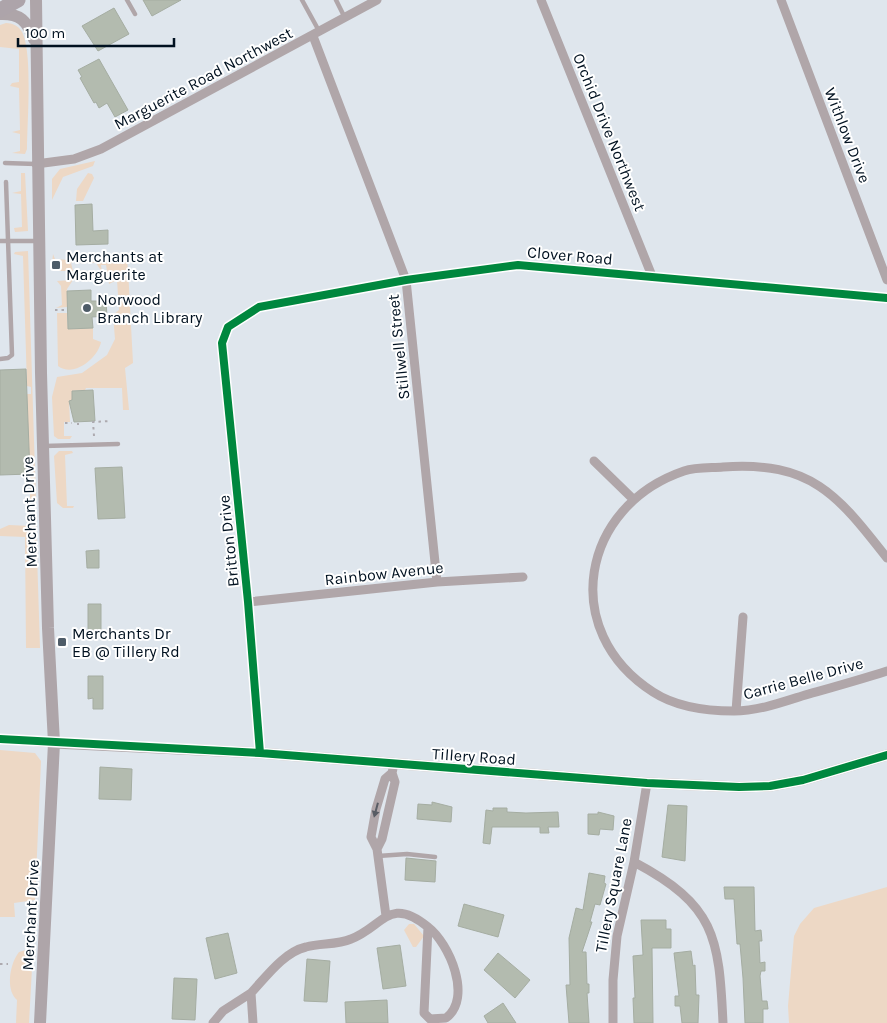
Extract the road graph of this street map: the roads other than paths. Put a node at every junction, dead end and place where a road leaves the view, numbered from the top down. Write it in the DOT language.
graph roads {
  1 [pos="18,0"];
  2 [pos="36,0"];
  3 [pos="127,0"];
  4 [pos="302,0"];
  5 [pos="336,0"];
  6 [pos="377,0"];
  7 [pos="541,0"];
  8 [pos="780,0"];
  9 [pos="367,2"];
  10 [pos="0,12"];
  11 [pos="135,14"];
  12 [pos="345,18"];
  13 [pos="316,34"];
  14 [pos="36,45"];
  15 [pos="5,163"];
  16 [pos="36,164"];
  17 [pos="6,182"];
  18 [pos="0,241"];
  19 [pos="6,241"];
  20 [pos="38,241"];
  21 [pos="652,276"];
  22 [pos="406,280"];
  23 [pos="887,280"];
  24 [pos="887,298"];
  25 [pos="228,327"];
  26 [pos="0,359"];
  27 [pos="118,444"];
  28 [pos="43,446"];
  29 [pos="594,461"];
  30 [pos="633,499"];
  31 [pos="887,558"];
  32 [pos="522,577"];
  33 [pos="437,582"];
  34 [pos="248,602"];
  35 [pos="743,617"];
  36 [pos="887,671"];
  37 [pos="736,711"];
  38 [pos="0,739"];
  39 [pos="54,743"];
  40 [pos="260,753"];
  41 [pos="887,755"];
  42 [pos="393,768"];
  43 [pos="647,783"];
  44 [pos="378,853"];
  45 [pos="435,857"];
  46 [pos="634,862"];
  47 [pos="386,916"];
  48 [pos="428,926"];
  49 [pos="252,993"];
  50 [pos="40,1023"];
  51 [pos="213,1023"];
  52 [pos="253,1023"];
  53 [pos="613,1023"];
  54 [pos="723,1023"];
  1 -- 10 [label="highway"];
  2 -- 14 [label="main road, Merchant Drive"];
  3 -- 11 [label="lane"];
  4 -- 13 [label="lane"];
  5 -- 12 [label="lane"];
  6 -- 9 [label="street, Marguerite Road Northwest"];
  7 -- 21 [label="street, Orchid Drive Northwest"];
  8 -- 23 [label="street, Withlow Drive"];
  9 -- 12 [label="street, Marguerite Road Northwest"];
  10 -- 14 [label="main road"];
  12 -- 13 [label="street, Marguerite Road Northwest"];
  13 -- 16 [label="street, Marguerite Road Northwest"];
  13 -- 22 [label="street, Stillwell Street"];
  14 -- 16 [label="main road, Merchant Drive"];
  15 -- 16 [label="lane"];
  16 -- 20 [label="main road, Merchant Drive"];
  17 -- 19 [label="lane"];
  18 -- 19 [label="lane"];
  19 -- 20 [label="lane"];
  19 -- 26 [label="lane"];
  20 -- 28 [label="main road, Merchant Drive"];
  21 -- 22 [label="street, Clover Road"];
  21 -- 24 [label="street, Clover Road"];
  22 -- 25 [label="street, Clover Road"];
  22 -- 33 [label="street, Stillwell Street"];
  25 -- 34 [label="street, Britton Drive"];
  27 -- 28 [label="lane"];
  28 -- 39 [label="main road, Merchant Drive"];
  29 -- 30 [label="street"];
  30 -- 31 [label="street, Carrie Belle Drive"];
  30 -- 37 [label="street, Carrie Belle Drive"];
  32 -- 33 [label="street, Rainbow Avenue"];
  33 -- 34 [label="street, Rainbow Avenue"];
  34 -- 40 [label="street, Britton Drive"];
  35 -- 37 [label="street"];
  36 -- 37 [label="street, Carrie Belle Drive"];
  38 -- 39 [label="street"];
  39 -- 40 [label="street, Tillery Road"];
  39 -- 50 [label="main road, Merchant Drive"];
  40 -- 42 [label="street, Tillery Road"];
  41 -- 43 [label="street, Tillery Road"];
  42 -- 43 [label="street, Tillery Road"];
  42 -- 44 [label="street"];
  43 -- 46 [label="street, Tillery Square Lane"];
  44 -- 45 [label="lane"];
  44 -- 47 [label="street"];
  46 -- 53 [label="street, Tillery Square Lane"];
  46 -- 54 [label="street"];
  47 -- 48 [label="street"];
  47 -- 49 [label="street"];
  48 -- 48 [label="street"];
  49 -- 51 [label="street"];
  49 -- 52 [label="street"];
}
